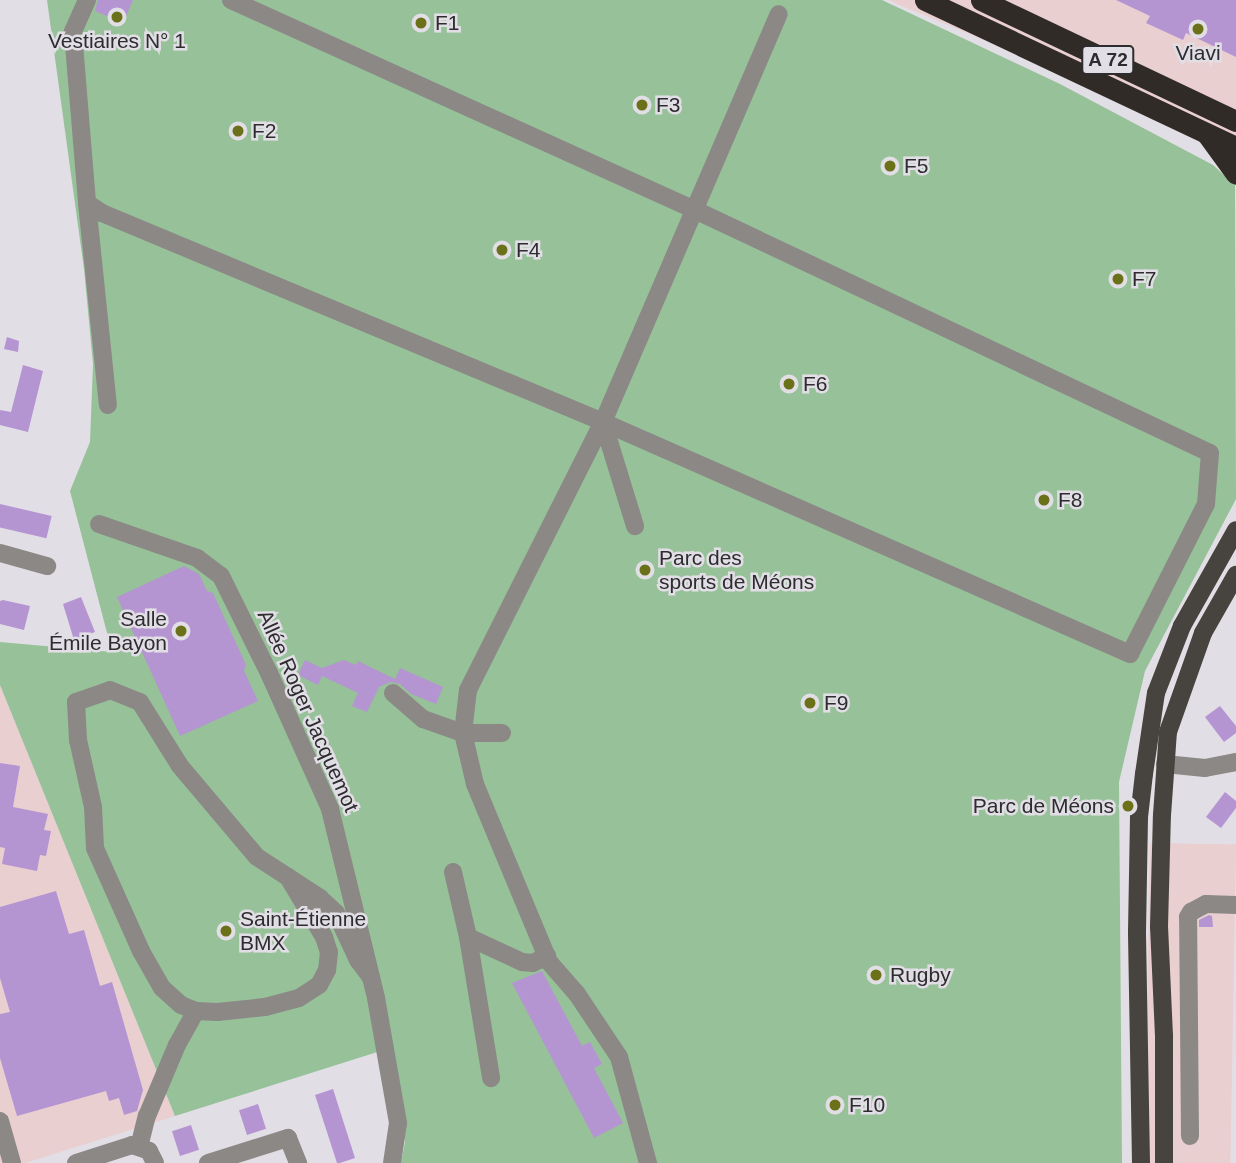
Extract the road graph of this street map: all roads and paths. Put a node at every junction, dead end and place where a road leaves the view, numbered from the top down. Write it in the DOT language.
graph roads {
  1 [pos="87,0"];
  2 [pos="231,0"];
  3 [pos="925,0"];
  4 [pos="981,0"];
  5 [pos="779,14"];
  6 [pos="1236,121"];
  7 [pos="1206,133"];
  8 [pos="1236,147"];
  9 [pos="1236,174"];
  10 [pos="87,203"];
  11 [pos="695,210"];
  12 [pos="108,405"];
  13 [pos="603,422"];
  14 [pos="99,524"];
  15 [pos="635,526"];
  16 [pos="1236,530"];
  17 [pos="0,553"];
  18 [pos="47,566"];
  19 [pos="1236,575"];
  20 [pos="393,693"];
  21 [pos="463,733"];
  22 [pos="502,733"];
  23 [pos="1236,762"];
  24 [pos="1165,764"];
  25 [pos="453,872"];
  26 [pos="288,877"];
  27 [pos="1236,905"];
  28 [pos="468,937"];
  29 [pos="547,956"];
  30 [pos="371,976"];
  31 [pos="196,1011"];
  32 [pos="491,1078"];
  33 [pos="0,1121"];
  34 [pos="1191,1136"];
  35 [pos="139,1147"];
  36 [pos="12,1163"];
  37 [pos="76,1163"];
  38 [pos="155,1163"];
  39 [pos="208,1163"];
  40 [pos="298,1163"];
  41 [pos="392,1163"];
  42 [pos="648,1163"];
  43 [pos="1141,1163"];
  44 [pos="1164,1163"];
  1 -- 10 [label="street"];
  2 -- 11 [label="street"];
  3 -- 7 [label="highway, A 72"];
  4 -- 6 [label="highway, A 72"];
  5 -- 11 [label="street"];
  7 -- 8 [label="highway, A 72"];
  7 -- 9 [label="highway"];
  10 -- 12 [label="street"];
  10 -- 13 [label="street"];
  11 -- 13 [label="street"];
  11 -- 13 [label="street"];
  13 -- 15 [label="street"];
  13 -- 21 [label="street"];
  14 -- 30 [label="street, Allée Roger Jacquemot"];
  16 -- 43 [label="main road"];
  17 -- 18 [label="street"];
  19 -- 24 [label="main road"];
  20 -- 21 [label="street"];
  21 -- 22 [label="street"];
  21 -- 29 [label="street"];
  23 -- 24 [label="street"];
  24 -- 44 [label="main road"];
  25 -- 28 [label="street"];
  26 -- 30 [label="street"];
  26 -- 31 [label="street"];
  26 -- 31 [label="street"];
  27 -- 34 [label="street"];
  28 -- 29 [label="street"];
  28 -- 32 [label="street"];
  29 -- 42 [label="street"];
  30 -- 41 [label="street, Allée Roger Jacquemot"];
  31 -- 35 [label="street"];
  33 -- 36 [label="street"];
  35 -- 37 [label="street"];
  35 -- 38 [label="street"];
  39 -- 40 [label="street"];
}
